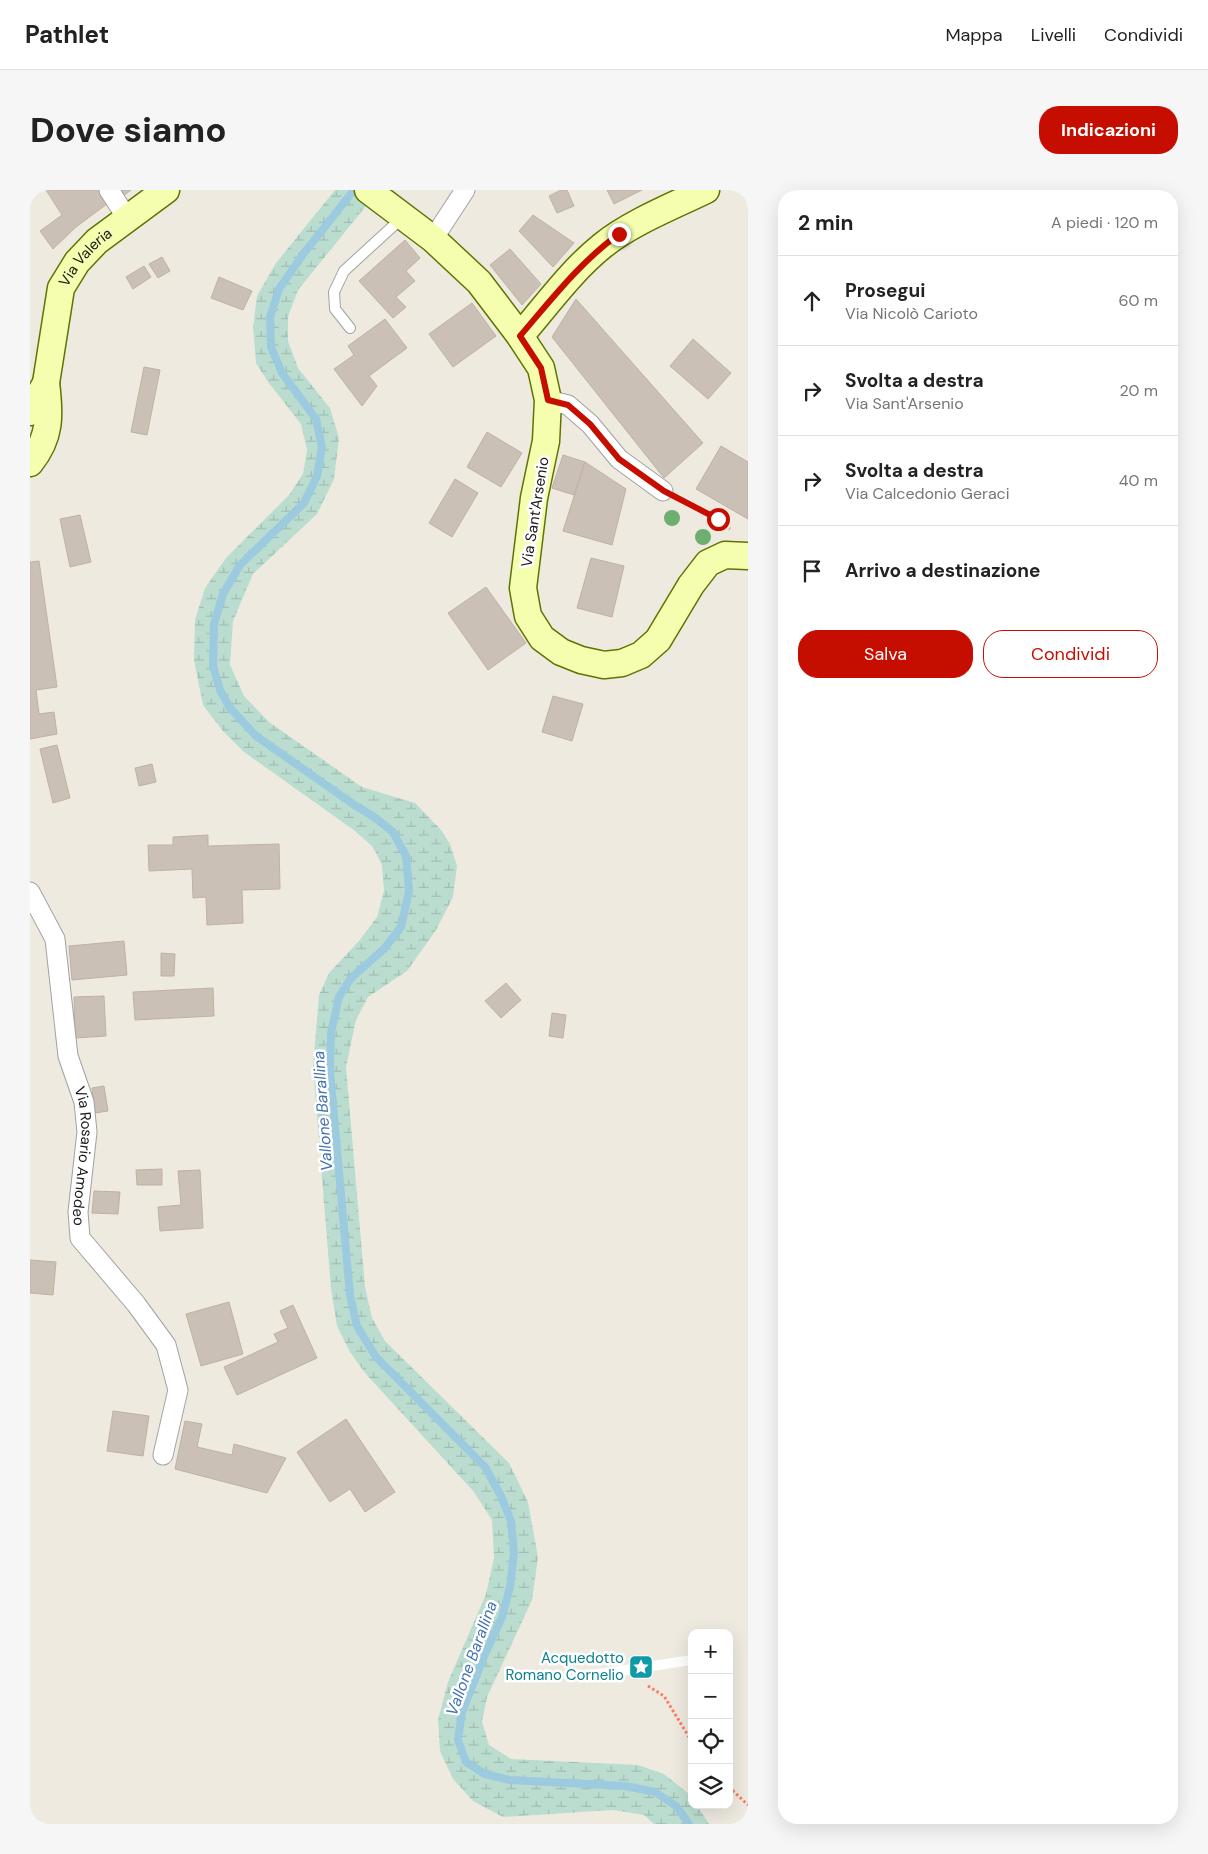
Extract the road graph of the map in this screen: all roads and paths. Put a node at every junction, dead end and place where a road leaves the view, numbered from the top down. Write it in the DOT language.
graph roads {
  1 [pos="109,190"];
  2 [pos="166,190"];
  3 [pos="368,190"];
  4 [pos="465,190"];
  5 [pos="706,190"];
  6 [pos="403,217"];
  7 [pos="127,218"];
  8 [pos="433,239"];
  9 [pos="350,328"];
  10 [pos="520,336"];
  11 [pos="46,383"];
  12 [pos="548,400"];
  13 [pos="30,412"];
  14 [pos="30,463"];
  15 [pos="664,491"];
  16 [pos="731,529"];
  17 [pos="748,556"];
  18 [pos="30,892"];
  19 [pos="163,1455"];
  20 [pos="648,1686"];
  21 [pos="688,1735"];
  22 [pos="733,1791"];
  23 [pos="748,1806"];
  1 -- 7 [label="street"];
  2 -- 7 [label="street, Via Valeria"];
  3 -- 6 [label="street, Via Sant'Arsenio"];
  4 -- 8 [label="street"];
  5 -- 10 [label="street"];
  6 -- 8 [label="street, Via Sant'Arsenio"];
  6 -- 9 [label="lane"];
  7 -- 11 [label="street, Via Valeria"];
  8 -- 10 [label="street, Via Sant'Arsenio"];
  10 -- 12 [label="street, Via Sant'Arsenio"];
  11 -- 13 [label="street"];
  11 -- 14 [label="street"];
  12 -- 15 [label="street"];
  12 -- 17 [label="street, Via Sant'Arsenio"];
  15 -- 16 [label="path"];
  18 -- 19 [label="street, Via Rosario Amodeo"];
  20 -- 21 [label="path"];
  22 -- 23 [label="path"];
}
